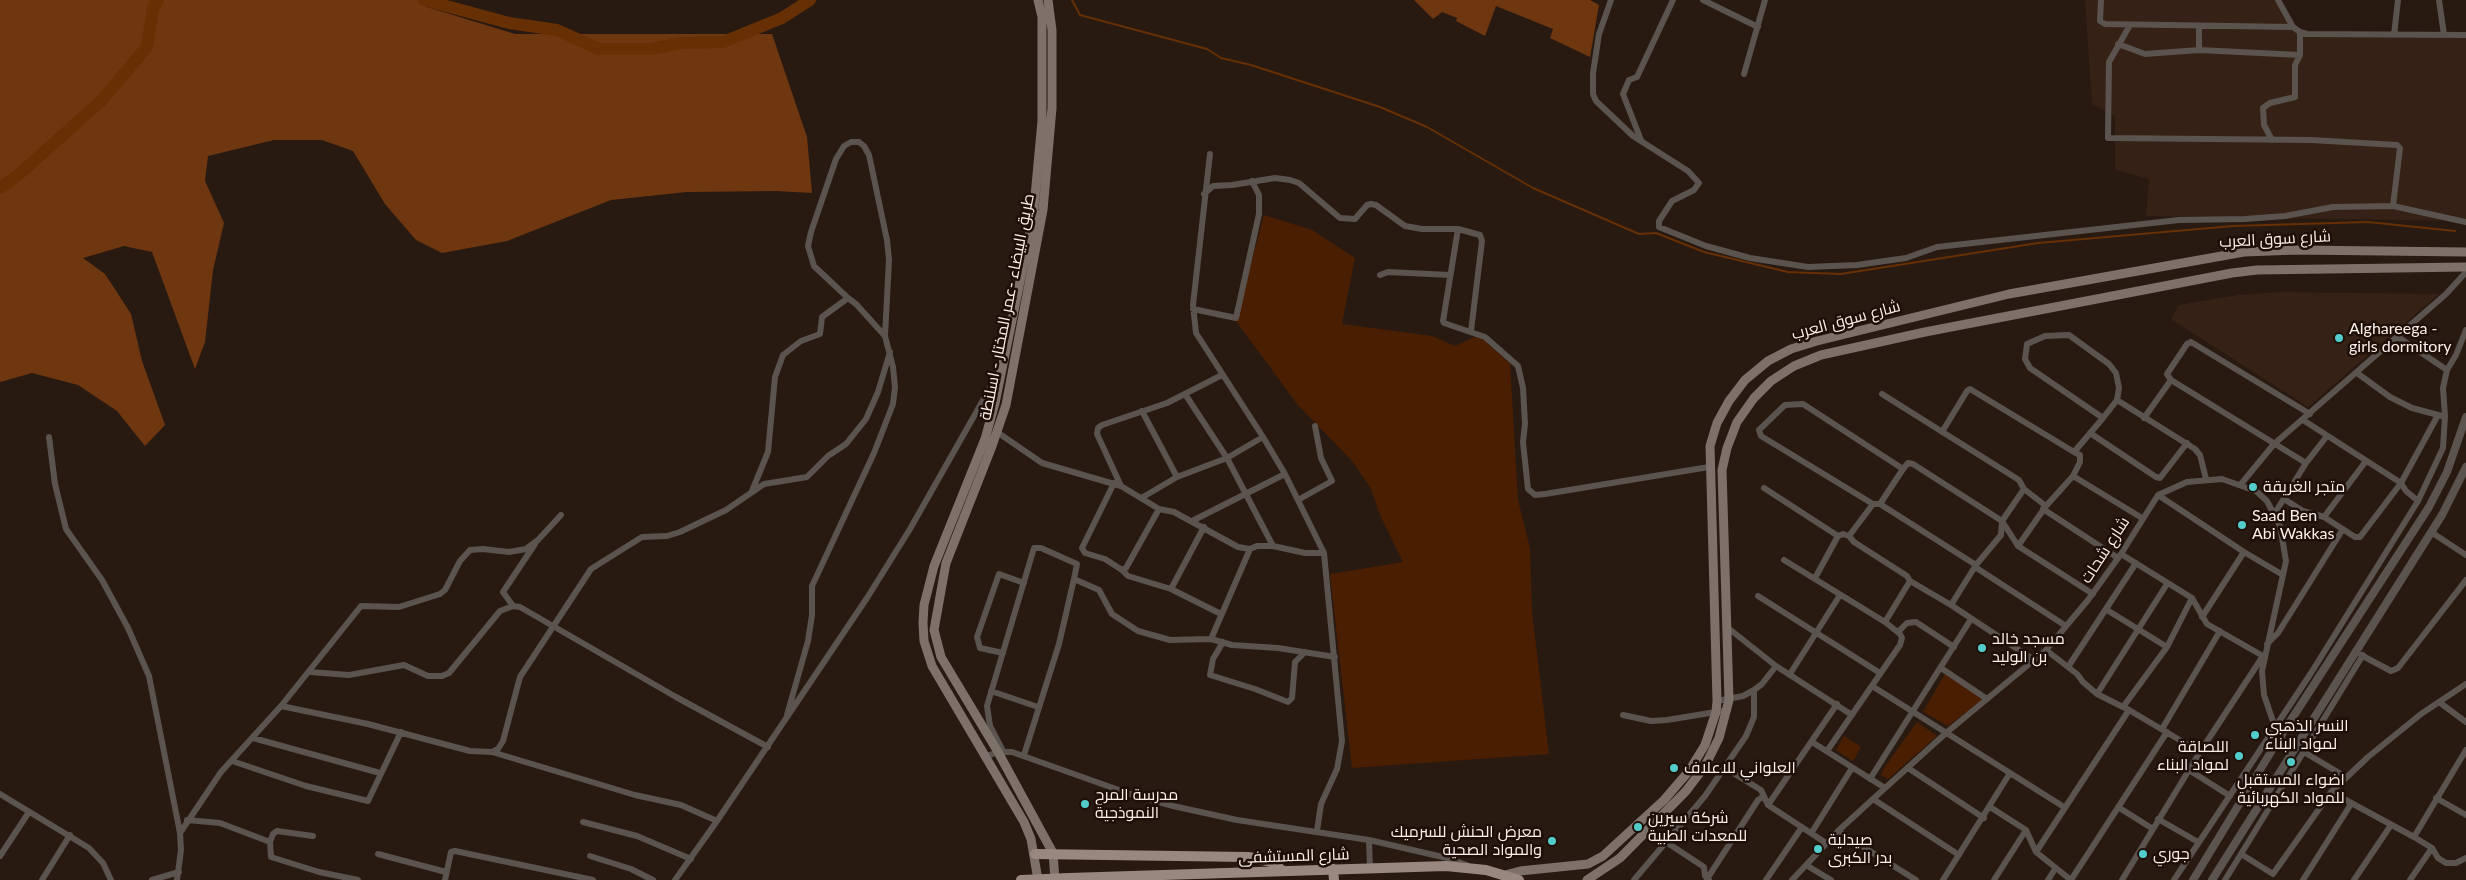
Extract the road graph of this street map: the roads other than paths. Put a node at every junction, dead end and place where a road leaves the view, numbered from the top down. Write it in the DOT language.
graph roads {
  1 [pos="1038,0"];
  2 [pos="1048,0"];
  3 [pos="1611,0"];
  4 [pos="1673,0"];
  5 [pos="1703,0"];
  6 [pos="1765,0"];
  7 [pos="2101,0"];
  8 [pos="2278,0"];
  9 [pos="2398,0"];
  10 [pos="2439,0"];
  11 [pos="2130,25"];
  12 [pos="2198,26"];
  13 [pos="1758,27"];
  14 [pos="2293,27"];
  15 [pos="2300,32"];
  16 [pos="2394,34"];
  17 [pos="2444,35"];
  18 [pos="2466,35"];
  19 [pos="2118,44"];
  20 [pos="2199,50"];
  21 [pos="2300,55"];
  22 [pos="1744,74"];
  23 [pos="1046,122"];
  24 [pos="2272,140"];
  25 [pos="1641,141"];
  26 [pos="1210,154"];
  27 [pos="1252,182"];
  28 [pos="1204,194"];
  29 [pos="2392,206"];
  30 [pos="1037,219"];
  31 [pos="2466,222"];
  32 [pos="1458,229"];
  33 [pos="2466,252"];
  34 [pos="2466,267"];
  35 [pos="2466,272"];
  36 [pos="1380,275"];
  37 [pos="1450,275"];
  38 [pos="848,298"];
  39 [pos="1193,310"];
  40 [pos="2466,330"];
  41 [pos="1471,332"];
  42 [pos="886,336"];
  43 [pos="2398,337"];
  44 [pos="890,352"];
  45 [pos="1005,362"];
  46 [pos="2447,370"];
  47 [pos="2357,373"];
  48 [pos="1222,375"];
  49 [pos="2171,380"];
  50 [pos="1184,394"];
  51 [pos="1882,394"];
  52 [pos="2117,400"];
  53 [pos="1142,411"];
  54 [pos="2310,414"];
  55 [pos="2438,415"];
  56 [pos="2445,416"];
  57 [pos="2466,417"];
  58 [pos="2103,418"];
  59 [pos="2144,418"];
  60 [pos="2303,420"];
  61 [pos="1315,426"];
  62 [pos="997,432"];
  63 [pos="1942,432"];
  64 [pos="2090,433"];
  65 [pos="2464,434"];
  66 [pos="2327,436"];
  67 [pos="49,437"];
  68 [pos="1264,437"];
  69 [pos="2457,442"];
  70 [pos="2187,443"];
  71 [pos="2274,444"];
  72 [pos="2466,444"];
  73 [pos="2074,452"];
  74 [pos="1228,458"];
  75 [pos="2366,461"];
  76 [pos="2306,463"];
  77 [pos="1709,467"];
  78 [pos="2466,467"];
  79 [pos="1903,468"];
  80 [pos="1285,474"];
  81 [pos="2073,476"];
  82 [pos="1177,477"];
  83 [pos="2206,479"];
  84 [pos="1114,483"];
  85 [pos="2401,483"];
  86 [pos="2241,484"];
  87 [pos="1121,486"];
  88 [pos="1764,488"];
  89 [pos="2024,489"];
  90 [pos="752,491"];
  91 [pos="1244,494"];
  92 [pos="2158,495"];
  93 [pos="1143,497"];
  94 [pos="2284,499"];
  95 [pos="1298,500"];
  96 [pos="2418,501"];
  97 [pos="1877,504"];
  98 [pos="2044,507"];
  99 [pos="1159,509"];
  100 [pos="2275,514"];
  101 [pos="561,515"];
  102 [pos="2324,517"];
  103 [pos="2142,518"];
  104 [pos="1192,521"];
  105 [pos="2002,521"];
  106 [pos="1204,527"];
  107 [pos="2343,529"];
  108 [pos="2431,532"];
  109 [pos="1838,536"];
  110 [pos="1849,536"];
  111 [pos="538,540"];
  112 [pos="1273,546"];
  113 [pos="2018,546"];
  114 [pos="1250,549"];
  115 [pos="2244,552"];
  116 [pos="1324,553"];
  117 [pos="2466,555"];
  118 [pos="2120,556"];
  119 [pos="1784,560"];
  120 [pos="2136,563"];
  121 [pos="1976,566"];
  122 [pos="1122,570"];
  123 [pos="2283,575"];
  124 [pos="1815,578"];
  125 [pos="1074,579"];
  126 [pos="2466,580"];
  127 [pos="1910,581"];
  128 [pos="1024,583"];
  129 [pos="2167,584"];
  130 [pos="1171,589"];
  131 [pos="2093,594"];
  132 [pos="1840,595"];
  133 [pos="1758,596"];
  134 [pos="2192,598"];
  135 [pos="1951,605"];
  136 [pos="513,606"];
  137 [pos="2352,609"];
  138 [pos="2107,610"];
  139 [pos="2360,613"];
  140 [pos="1221,614"];
  141 [pos="2202,617"];
  142 [pos="1971,619"];
  143 [pos="1885,622"];
  144 [pos="553,625"];
  145 [pos="2066,626"];
  146 [pos="1728,628"];
  147 [pos="1816,631"];
  148 [pos="2138,631"];
  149 [pos="2220,631"];
  150 [pos="1898,632"];
  151 [pos="1211,639"];
  152 [pos="1223,642"];
  153 [pos="2267,644"];
  154 [pos="1954,646"];
  155 [pos="2167,647"];
  156 [pos="2046,650"];
  157 [pos="1305,652"];
  158 [pos="1003,653"];
  159 [pos="2360,654"];
  160 [pos="2263,656"];
  161 [pos="1335,657"];
  162 [pos="2034,660"];
  163 [pos="1776,666"];
  164 [pos="2068,667"];
  165 [pos="1940,668"];
  166 [pos="310,672"];
  167 [pos="1880,673"];
  168 [pos="1790,674"];
  169 [pos="2466,684"];
  170 [pos="1872,686"];
  171 [pos="1754,690"];
  172 [pos="991,691"];
  173 [pos="2097,694"];
  174 [pos="1987,699"];
  175 [pos="1729,700"];
  176 [pos="1717,701"];
  177 [pos="2439,702"];
  178 [pos="1837,704"];
  179 [pos="281,706"];
  180 [pos="1038,707"];
  181 [pos="2126,709"];
  182 [pos="1728,710"];
  183 [pos="1913,711"];
  184 [pos="1716,712"];
  185 [pos="787,715"];
  186 [pos="1623,715"];
  187 [pos="1852,715"];
  188 [pos="2466,722"];
  189 [pos="2275,727"];
  190 [pos="2165,731"];
  191 [pos="401,732"];
  192 [pos="1946,733"];
  193 [pos="2280,737"];
  194 [pos="253,738"];
  195 [pos="1812,742"];
  196 [pos="768,747"];
  197 [pos="2466,750"];
  198 [pos="492,752"];
  199 [pos="1000,752"];
  200 [pos="1826,752"];
  201 [pos="2200,752"];
  202 [pos="2304,752"];
  203 [pos="2292,754"];
  204 [pos="1024,755"];
  205 [pos="984,757"];
  206 [pos="232,761"];
  207 [pos="1725,768"];
  208 [pos="1852,768"];
  209 [pos="1908,768"];
  210 [pos="2189,770"];
  211 [pos="380,773"];
  212 [pos="2010,773"];
  213 [pos="2346,778"];
  214 [pos="1870,779"];
  215 [pos="1885,788"];
  216 [pos="2331,792"];
  217 [pos="0,794"];
  218 [pos="1764,796"];
  219 [pos="2230,796"];
  220 [pos="1873,798"];
  221 [pos="2436,798"];
  222 [pos="2351,804"];
  223 [pos="1768,805"];
  224 [pos="1990,807"];
  225 [pos="2064,807"];
  226 [pos="2118,807"];
  227 [pos="29,812"];
  228 [pos="2466,815"];
  229 [pos="1984,818"];
  230 [pos="2158,819"];
  231 [pos="187,820"];
  232 [pos="717,821"];
  233 [pos="583,822"];
  234 [pos="2391,826"];
  235 [pos="1802,827"];
  236 [pos="2153,829"];
  237 [pos="2026,830"];
  238 [pos="1838,831"];
  239 [pos="1317,832"];
  240 [pos="1812,832"];
  241 [pos="180,833"];
  242 [pos="70,835"];
  243 [pos="313,836"];
  244 [pos="2414,836"];
  245 [pos="1369,840"];
  246 [pos="270,842"];
  247 [pos="1666,842"];
  248 [pos="2198,842"];
  249 [pos="1826,843"];
  250 [pos="2432,848"];
  251 [pos="2036,852"];
  252 [pos="1053,853"];
  253 [pos="378,854"];
  254 [pos="1035,854"];
  255 [pos="2241,854"];
  256 [pos="1959,855"];
  257 [pos="0,856"];
  258 [pos="590,856"];
  259 [pos="2466,858"];
  260 [pos="691,859"];
  261 [pos="1806,865"];
  262 [pos="1370,868"];
  263 [pos="1470,868"];
  264 [pos="2054,869"];
  265 [pos="1283,871"];
  266 [pos="1704,871"];
  267 [pos="179,872"];
  268 [pos="446,872"];
  269 [pos="2273,874"];
  270 [pos="1334,875"];
  271 [pos="1506,875"];
  272 [pos="1708,879"];
  273 [pos="42,880"];
  274 [pos="111,880"];
  275 [pos="152,880"];
  276 [pos="177,880"];
  277 [pos="358,880"];
  278 [pos="444,880"];
  279 [pos="593,880"];
  280 [pos="654,880"];
  281 [pos="675,880"];
  282 [pos="1019,880"];
  283 [pos="1038,880"];
  284 [pos="1055,880"];
  285 [pos="1519,880"];
  286 [pos="1588,880"];
  287 [pos="1634,880"];
  288 [pos="1698,880"];
  289 [pos="1766,880"];
  290 [pos="1792,880"];
  291 [pos="1831,880"];
  292 [pos="1915,880"];
  293 [pos="1943,880"];
  294 [pos="1994,880"];
  295 [pos="2048,880"];
  296 [pos="2071,880"];
  297 [pos="2122,880"];
  298 [pos="2174,880"];
  299 [pos="2193,880"];
  300 [pos="2212,880"];
  301 [pos="2225,880"];
  302 [pos="2280,880"];
  303 [pos="2303,880"];
  304 [pos="2354,880"];
  305 [pos="2410,880"];
  1 -- 23 [label="main road, طريق البيضاء -عمر المختار - اسلنطة"];
  2 -- 23 [label="main road, طريق البيضاء -عمر المختار - اسلنطة"];
  3 -- 25 [label="street"];
  4 -- 25 [label="street"];
  5 -- 13 [label="street"];
  6 -- 13 [label="street"];
  7 -- 11 [label="street"];
  8 -- 14 [label="street"];
  9 -- 16 [label="street"];
  10 -- 17 [label="street"];
  11 -- 12 [label="street"];
  11 -- 19 [label="street"];
  12 -- 14 [label="street"];
  12 -- 20 [label="street"];
  13 -- 22 [label="street"];
  14 -- 15 [label="street"];
  15 -- 16 [label="street"];
  15 -- 21 [label="street"];
  16 -- 17 [label="street"];
  17 -- 18 [label="street"];
  19 -- 20 [label="street"];
  19 -- 24 [label="street"];
  20 -- 21 [label="street"];
  21 -- 24 [label="street"];
  23 -- 30 [label="main road, طريق البيضاء -عمر المختار - اسلنطة"];
  24 -- 29 [label="street"];
  25 -- 29 [label="street"];
  26 -- 28 [label="street"];
  27 -- 28 [label="street"];
  27 -- 32 [label="street"];
  27 -- 39 [label="street"];
  28 -- 39 [label="street"];
  29 -- 31 [label="street"];
  30 -- 45 [label="main road, طريق البيضاء -عمر المختار - اسلنطة"];
  30 -- 62 [label="main road, طريق البيضاء -عمر المختار - اسلنطة"];
  32 -- 37 [label="street"];
  32 -- 41 [label="street"];
  33 -- 77 [label="main road, شارع سوق العرب"];
  34 -- 146 [label="main road"];
  35 -- 43 [label="street"];
  36 -- 37 [label="street"];
  37 -- 41 [label="street"];
  38 -- 42 [label="street"];
  38 -- 42 [label="street"];
  38 -- 90 [label="street"];
  39 -- 48 [label="street"];
  40 -- 46 [label="street"];
  41 -- 77 [label="street"];
  42 -- 44 [label="street"];
  43 -- 46 [label="street"];
  43 -- 47 [label="street"];
  44 -- 90 [label="street"];
  44 -- 185 [label="street"];
  45 -- 185 [label="street"];
  45 -- 205 [label="main road, طريق البيضاء -عمر المختار - اسلنطة"];
  46 -- 56 [label="street"];
  47 -- 54 [label="street"];
  47 -- 55 [label="street"];
  48 -- 50 [label="street"];
  48 -- 68 [label="street"];
  49 -- 54 [label="street"];
  49 -- 59 [label="street"];
  49 -- 71 [label="street"];
  50 -- 53 [label="street"];
  50 -- 74 [label="street"];
  51 -- 63 [label="street"];
  52 -- 58 [label="street"];
  52 -- 58 [label="street"];
  52 -- 59 [label="street"];
  53 -- 82 [label="street"];
  53 -- 87 [label="street"];
  54 -- 60 [label="street"];
  55 -- 56 [label="street"];
  55 -- 85 [label="street"];
  56 -- 96 [label="street"];
  57 -- 65 [label="street"];
  58 -- 64 [label="street"];
  59 -- 70 [label="street"];
  60 -- 66 [label="street"];
  60 -- 71 [label="street"];
  61 -- 95 [label="street"];
  62 -- 84 [label="street"];
  62 -- 199 [label="main road, طريق البيضاء -عمر المختار - اسلنطة"];
  63 -- 73 [label="street"];
  63 -- 89 [label="street"];
  64 -- 70 [label="street"];
  64 -- 73 [label="street"];
  65 -- 69 [label="street"];
  66 -- 75 [label="street"];
  66 -- 76 [label="street"];
  67 -- 241 [label="street"];
  68 -- 74 [label="street"];
  68 -- 80 [label="street"];
  69 -- 72 [label="street"];
  69 -- 139 [label="street"];
  70 -- 83 [label="street"];
  71 -- 76 [label="street"];
  71 -- 86 [label="street"];
  73 -- 81 [label="street"];
  74 -- 82 [label="street"];
  74 -- 91 [label="street"];
  75 -- 85 [label="street"];
  75 -- 102 [label="street"];
  76 -- 94 [label="street"];
  77 -- 176 [label="main road, شارع سوق العرب"];
  78 -- 108 [label="street"];
  79 -- 97 [label="street"];
  79 -- 97 [label="street"];
  79 -- 105 [label="street"];
  80 -- 91 [label="street"];
  80 -- 95 [label="street"];
  81 -- 98 [label="street"];
  81 -- 103 [label="street"];
  82 -- 93 [label="street"];
  83 -- 86 [label="street"];
  83 -- 92 [label="street"];
  84 -- 87 [label="street"];
  84 -- 122 [label="street"];
  85 -- 96 [label="street"];
  85 -- 107 [label="street"];
  86 -- 100 [label="street"];
  87 -- 93 [label="street"];
  88 -- 109 [label="street"];
  89 -- 98 [label="street"];
  89 -- 105 [label="street"];
  90 -- 144 [label="street"];
  91 -- 104 [label="street"];
  91 -- 112 [label="street"];
  92 -- 103 [label="street, شارع شحات"];
  92 -- 115 [label="street"];
  93 -- 99 [label="street"];
  94 -- 100 [label="street"];
  94 -- 102 [label="street"];
  95 -- 116 [label="street"];
  96 -- 137 [label="street"];
  97 -- 110 [label="street"];
  97 -- 121 [label="street"];
  98 -- 113 [label="street"];
  98 -- 118 [label="street"];
  99 -- 104 [label="street"];
  99 -- 122 [label="street"];
  100 -- 123 [label="street"];
  101 -- 111 [label="street"];
  102 -- 107 [label="street"];
  103 -- 118 [label="street, شارع شحات"];
  104 -- 106 [label="street"];
  105 -- 113 [label="street"];
  105 -- 121 [label="street"];
  106 -- 114 [label="street"];
  106 -- 130 [label="street"];
  107 -- 153 [label="street"];
  108 -- 117 [label="street"];
  108 -- 159 [label="street"];
  109 -- 110 [label="street"];
  109 -- 124 [label="street"];
  110 -- 127 [label="street"];
  111 -- 136 [label="street"];
  111 -- 166 [label="street"];
  112 -- 114 [label="street"];
  112 -- 116 [label="street"];
  113 -- 131 [label="street"];
  114 -- 140 [label="street"];
  115 -- 123 [label="street"];
  115 -- 141 [label="street"];
  116 -- 161 [label="street"];
  118 -- 120 [label="street"];
  118 -- 131 [label="street, شارع شحات"];
  119 -- 124 [label="street"];
  120 -- 129 [label="street"];
  120 -- 138 [label="street"];
  121 -- 135 [label="street"];
  121 -- 145 [label="street"];
  122 -- 130 [label="street"];
  123 -- 153 [label="street"];
  124 -- 132 [label="street"];
  125 -- 128 [label="street"];
  125 -- 151 [label="street"];
  125 -- 180 [label="street"];
  126 -- 159 [label="street"];
  127 -- 135 [label="street"];
  127 -- 143 [label="street"];
  128 -- 158 [label="street"];
  128 -- 158 [label="street"];
  129 -- 134 [label="street"];
  129 -- 148 [label="street"];
  130 -- 140 [label="street"];
  131 -- 145 [label="street, شارع شحات"];
  132 -- 143 [label="street"];
  132 -- 147 [label="street"];
  133 -- 147 [label="street"];
  134 -- 141 [label="street"];
  134 -- 155 [label="street"];
  135 -- 142 [label="street"];
  136 -- 144 [label="street"];
  136 -- 166 [label="street"];
  137 -- 139 [label="street"];
  137 -- 189 [label="street"];
  138 -- 148 [label="street"];
  138 -- 164 [label="street"];
  139 -- 193 [label="street"];
  140 -- 151 [label="street"];
  141 -- 149 [label="street"];
  142 -- 154 [label="street"];
  142 -- 162 [label="street"];
  143 -- 150 [label="street"];
  144 -- 196 [label="street"];
  144 -- 198 [label="street"];
  145 -- 156 [label="street, شارع شحات"];
  146 -- 163 [label="street"];
  146 -- 175 [label="main road"];
  147 -- 167 [label="street"];
  147 -- 168 [label="street"];
  148 -- 155 [label="street"];
  148 -- 173 [label="street"];
  149 -- 160 [label="street"];
  149 -- 190 [label="street"];
  150 -- 154 [label="street"];
  150 -- 167 [label="street"];
  151 -- 152 [label="street"];
  152 -- 157 [label="street"];
  152 -- 157 [label="street"];
  153 -- 160 [label="street"];
  154 -- 165 [label="street"];
  155 -- 181 [label="street"];
  156 -- 162 [label="street, شارع شحات"];
  156 -- 164 [label="street"];
  157 -- 161 [label="street"];
  158 -- 172 [label="street"];
  159 -- 202 [label="street"];
  159 -- 203 [label="street"];
  160 -- 189 [label="street"];
  160 -- 201 [label="street"];
  161 -- 239 [label="street"];
  162 -- 174 [label="street, شارع شحات"];
  163 -- 168 [label="street"];
  163 -- 171 [label="street"];
  164 -- 173 [label="street"];
  165 -- 174 [label="street"];
  165 -- 183 [label="street"];
  166 -- 179 [label="street"];
  167 -- 170 [label="street"];
  168 -- 178 [label="street"];
  169 -- 177 [label="street"];
  170 -- 183 [label="street"];
  170 -- 187 [label="street"];
  171 -- 175 [label="street"];
  171 -- 207 [label="street"];
  172 -- 180 [label="street"];
  172 -- 199 [label="street"];
  173 -- 181 [label="street"];
  174 -- 192 [label="street, شارع شحات"];
  175 -- 176 [label="street"];
  175 -- 182 [label="main road"];
  176 -- 184 [label="main road, شارع سوق العرب"];
  177 -- 188 [label="street"];
  177 -- 213 [label="street"];
  178 -- 187 [label="street"];
  178 -- 195 [label="street"];
  179 -- 191 [label="street"];
  179 -- 194 [label="street"];
  180 -- 204 [label="street"];
  181 -- 190 [label="street"];
  181 -- 225 [label="street"];
  182 -- 184 [label="street"];
  182 -- 286 [label="main road"];
  183 -- 192 [label="street"];
  183 -- 214 [label="street"];
  184 -- 186 [label="street"];
  184 -- 271 [label="main road, شارع سوق العرب"];
  185 -- 196 [label="street"];
  187 -- 200 [label="street"];
  189 -- 193 [label="street"];
  189 -- 219 [label="street"];
  190 -- 201 [label="street"];
  190 -- 226 [label="street"];
  191 -- 198 [label="street"];
  191 -- 211 [label="street"];
  192 -- 209 [label="street, شارع شحات"];
  192 -- 212 [label="street"];
  193 -- 203 [label="street"];
  193 -- 299 [label="street"];
  194 -- 206 [label="street"];
  194 -- 211 [label="street"];
  195 -- 200 [label="street"];
  195 -- 223 [label="street"];
  196 -- 232 [label="street"];
  197 -- 221 [label="street"];
  198 -- 232 [label="street"];
  199 -- 204 [label="street"];
  199 -- 205 [label="street"];
  199 -- 252 [label="main road, طريق البيضاء -عمر المختار - اسلنطة"];
  200 -- 208 [label="street"];
  201 -- 210 [label="street"];
  202 -- 213 [label="street"];
  202 -- 255 [label="street"];
  203 -- 300 [label="street"];
  204 -- 239 [label="street"];
  205 -- 254 [label="main road, طريق البيضاء -عمر المختار - اسلنطة"];
  206 -- 211 [label="street"];
  206 -- 231 [label="street"];
  207 -- 218 [label="street"];
  207 -- 247 [label="street"];
  208 -- 214 [label="street"];
  208 -- 240 [label="street"];
  209 -- 215 [label="street, شارع شحات"];
  209 -- 229 [label="street"];
  210 -- 219 [label="street"];
  210 -- 230 [label="street"];
  212 -- 224 [label="street"];
  212 -- 225 [label="street"];
  213 -- 216 [label="street"];
  214 -- 215 [label="street"];
  215 -- 220 [label="street, شارع شحات"];
  216 -- 222 [label="street"];
  216 -- 269 [label="street"];
  217 -- 227 [label="street"];
  218 -- 223 [label="street"];
  218 -- 272 [label="street"];
  219 -- 248 [label="street"];
  220 -- 238 [label="street, شارع شحات"];
  220 -- 256 [label="street"];
  221 -- 228 [label="street"];
  221 -- 244 [label="street"];
  222 -- 234 [label="street"];
  222 -- 303 [label="street"];
  223 -- 235 [label="street"];
  224 -- 229 [label="street"];
  224 -- 237 [label="street"];
  225 -- 251 [label="street"];
  226 -- 236 [label="street"];
  226 -- 296 [label="street"];
  227 -- 242 [label="street"];
  227 -- 257 [label="street"];
  229 -- 256 [label="street"];
  230 -- 236 [label="street"];
  230 -- 248 [label="street"];
  231 -- 241 [label="street"];
  231 -- 246 [label="street"];
  232 -- 260 [label="street"];
  233 -- 260 [label="street"];
  234 -- 244 [label="street"];
  234 -- 304 [label="street"];
  235 -- 240 [label="street"];
  235 -- 289 [label="street"];
  236 -- 297 [label="street"];
  237 -- 251 [label="street"];
  237 -- 294 [label="street"];
  238 -- 249 [label="street, شارع شحات"];
  238 -- 292 [label="street"];
  239 -- 245 [label="street"];
  240 -- 249 [label="street"];
  241 -- 267 [label="street"];
  242 -- 273 [label="street"];
  242 -- 274 [label="street"];
  243 -- 246 [label="street"];
  244 -- 250 [label="street"];
  245 -- 262 [label="street"];
  245 -- 263 [label="street"];
  246 -- 277 [label="street"];
  247 -- 266 [label="street"];
  247 -- 287 [label="street"];
  248 -- 298 [label="street"];
  249 -- 261 [label="street, شارع شحات"];
  250 -- 259 [label="street"];
  250 -- 305 [label="street"];
  251 -- 264 [label="street"];
  252 -- 254 [label="main road"];
  252 -- 265 [label="main road"];
  252 -- 284 [label="main road, طريق البيضاء -عمر المختار - اسلنطة"];
  253 -- 268 [label="street"];
  254 -- 283 [label="main road, طريق البيضاء -عمر المختار - اسلنطة"];
  255 -- 269 [label="street"];
  255 -- 301 [label="street"];
  256 -- 293 [label="street"];
  258 -- 280 [label="street"];
  260 -- 281 [label="street"];
  261 -- 290 [label="street, شارع شحات"];
  261 -- 291 [label="street"];
  262 -- 263 [label="main road, شارع المستشفى"];
  262 -- 270 [label="main road, شارع المستشفى"];
  263 -- 271 [label="main road, شارع المستشفى"];
  264 -- 295 [label="street"];
  264 -- 296 [label="street"];
  265 -- 270 [label="main road, شارع المستشفى"];
  265 -- 282 [label="main road, شارع المستشفى, bridge"];
  266 -- 272 [label="street"];
  266 -- 288 [label="street"];
  267 -- 275 [label="street"];
  267 -- 276 [label="street"];
  268 -- 278 [label="street"];
  268 -- 279 [label="street"];
  269 -- 302 [label="street"];
  271 -- 285 [label="main road, شارع المستشفى"];
}
